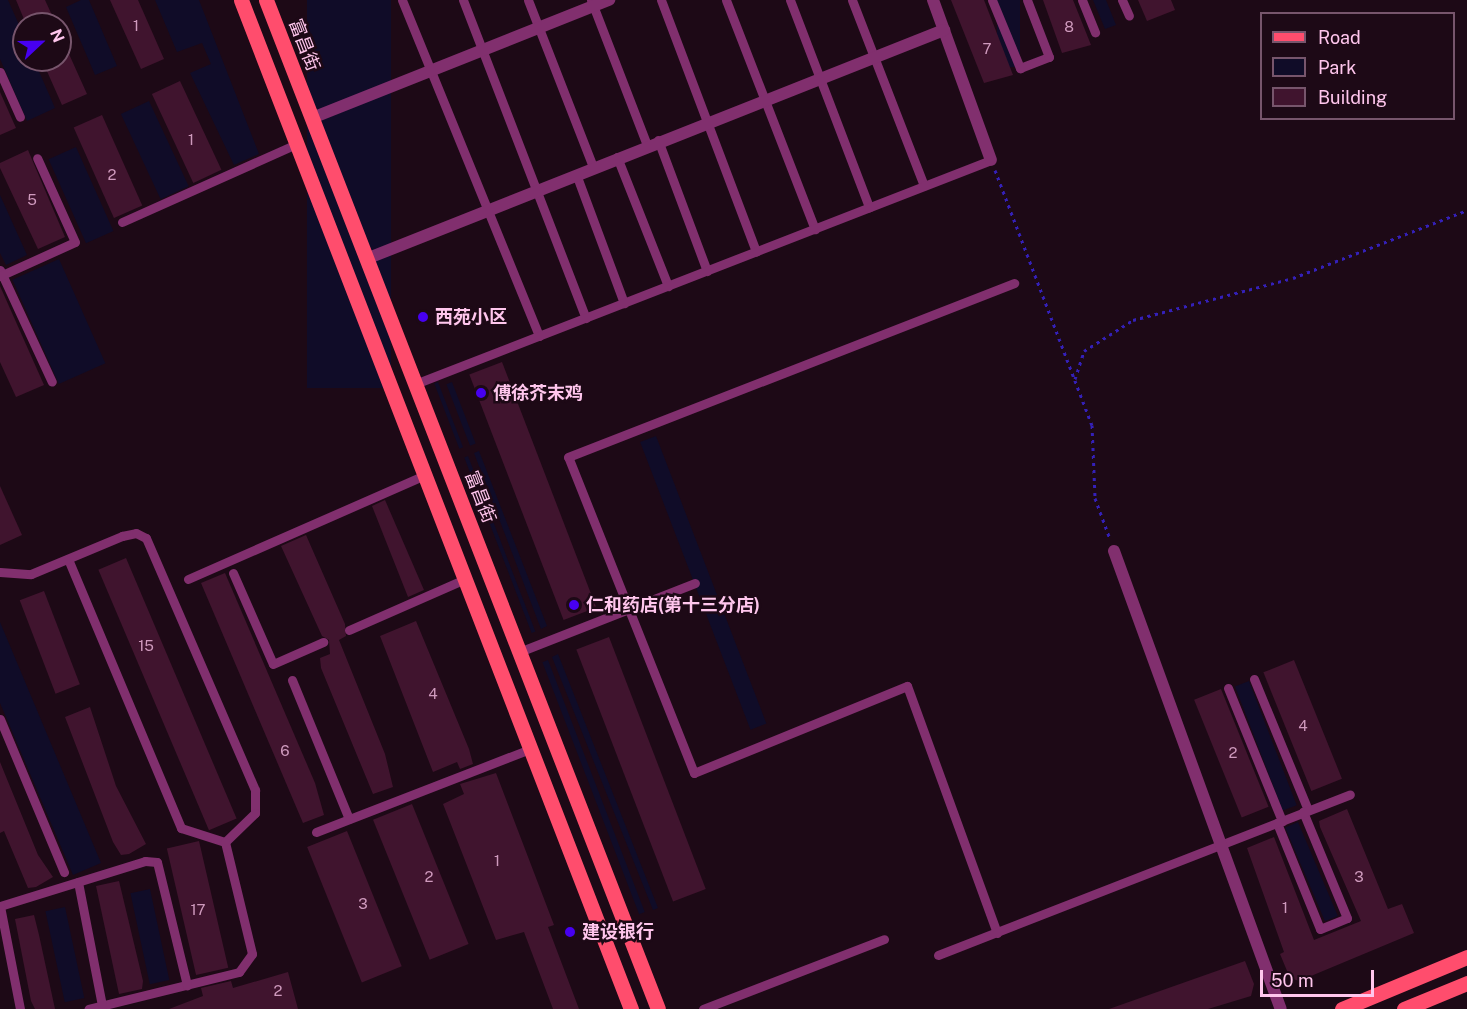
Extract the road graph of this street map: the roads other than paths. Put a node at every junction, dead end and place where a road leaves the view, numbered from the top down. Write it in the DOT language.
graph roads {
  1 [pos="241,0"];
  2 [pos="266,0"];
  3 [pos="402,0"];
  4 [pos="463,0"];
  5 [pos="528,0"];
  6 [pos="609,0"];
  7 [pos="661,0"];
  8 [pos="726,0"];
  9 [pos="790,0"];
  10 [pos="852,0"];
  11 [pos="933,0"];
  12 [pos="992,0"];
  13 [pos="1028,0"];
  14 [pos="1082,0"];
  15 [pos="1122,0"];
  16 [pos="592,3"];
  17 [pos="1128,16"];
  18 [pos="539,28"];
  19 [pos="944,30"];
  20 [pos="1095,32"];
  21 [pos="483,50"];
  22 [pos="874,57"];
  23 [pos="430,71"];
  24 [pos="0,72"];
  25 [pos="820,78"];
  26 [pos="763,100"];
  27 [pos="20,117"];
  28 [pos="312,118"];
  29 [pos="704,122"];
  30 [pos="653,143"];
  31 [pos="296,144"];
  32 [pos="616,157"];
  33 [pos="37,158"];
  34 [pos="992,160"];
  35 [pos="593,167"];
  36 [pos="576,174"];
  37 [pos="924,186"];
  38 [pos="537,190"];
  39 [pos="869,207"];
  40 [pos="486,210"];
  41 [pos="122,222"];
  42 [pos="815,229"];
  43 [pos="756,252"];
  44 [pos="366,259"];
  45 [pos="707,271"];
  46 [pos="1,274"];
  47 [pos="1014,283"];
  48 [pos="668,286"];
  49 [pos="624,303"];
  50 [pos="586,318"];
  51 [pos="539,336"];
  52 [pos="52,382"];
  53 [pos="415,384"];
  54 [pos="425,475"];
  55 [pos="1114,551"];
  56 [pos="68,559"];
  57 [pos="0,572"];
  58 [pos="233,573"];
  59 [pos="188,579"];
  60 [pos="465,579"];
  61 [pos="695,584"];
  62 [pos="630,610"];
  63 [pos="349,630"];
  64 [pos="323,642"];
  65 [pos="519,652"];
  66 [pos="292,680"];
  67 [pos="1254,680"];
  68 [pos="1228,688"];
  69 [pos="0,720"];
  70 [pos="530,748"];
  71 [pos="1350,794"];
  72 [pos="1306,811"];
  73 [pos="349,819"];
  74 [pos="1279,822"];
  75 [pos="316,832"];
  76 [pos="225,842"];
  77 [pos="1219,845"];
  78 [pos="64,872"];
  79 [pos="78,882"];
  80 [pos="0,906"];
  81 [pos="997,933"];
  82 [pos="884,939"];
  83 [pos="938,956"];
  84 [pos="1467,957"];
  85 [pos="1467,982"];
  86 [pos="187,985"];
  87 [pos="102,1006"];
  88 [pos="20,1009"];
  89 [pos="88,1009"];
  90 [pos="631,1009"];
  91 [pos="658,1009"];
  92 [pos="704,1009"];
  93 [pos="1281,1009"];
  94 [pos="1342,1009"];
  95 [pos="1404,1009"];
  1 -- 31 [label="main road"];
  2 -- 28 [label="main road, 富昌街"];
  3 -- 23 [label="lane"];
  4 -- 21 [label="lane"];
  5 -- 18 [label="lane"];
  6 -- 16 [label="street"];
  7 -- 29 [label="lane"];
  8 -- 26 [label="lane"];
  9 -- 25 [label="lane"];
  10 -- 22 [label="lane"];
  11 -- 19 [label="street"];
  12 -- 13 [label="lane"];
  14 -- 20 [label="lane"];
  15 -- 17 [label="lane"];
  16 -- 18 [label="street"];
  16 -- 30 [label="lane"];
  18 -- 21 [label="street"];
  18 -- 35 [label="lane"];
  19 -- 22 [label="street"];
  19 -- 34 [label="street"];
  21 -- 23 [label="street"];
  21 -- 38 [label="lane"];
  22 -- 25 [label="street"];
  22 -- 37 [label="lane"];
  23 -- 28 [label="street"];
  23 -- 40 [label="lane"];
  24 -- 27 [label="lane"];
  25 -- 26 [label="street"];
  25 -- 39 [label="lane"];
  26 -- 29 [label="street"];
  26 -- 42 [label="lane"];
  28 -- 44 [label="main road, 富昌街"];
  29 -- 30 [label="street"];
  29 -- 43 [label="lane"];
  30 -- 32 [label="street"];
  30 -- 45 [label="lane"];
  31 -- 41 [label="lane"];
  31 -- 54 [label="main road"];
  32 -- 35 [label="street"];
  32 -- 48 [label="lane"];
  33 -- 46 [label="lane"];
  34 -- 37 [label="lane"];
  35 -- 36 [label="street"];
  36 -- 38 [label="street"];
  36 -- 49 [label="lane"];
  37 -- 39 [label="lane"];
  38 -- 40 [label="street"];
  38 -- 50 [label="lane"];
  39 -- 42 [label="lane"];
  40 -- 44 [label="street"];
  40 -- 51 [label="lane"];
  42 -- 43 [label="lane"];
  43 -- 45 [label="lane"];
  44 -- 53 [label="main road, 富昌街"];
  45 -- 48 [label="lane"];
  46 -- 52 [label="lane"];
  47 -- 62 [label="lane"];
  48 -- 49 [label="lane"];
  49 -- 50 [label="lane"];
  50 -- 51 [label="lane"];
  51 -- 53 [label="lane"];
  53 -- 65 [label="main road, 富昌街"];
  54 -- 59 [label="lane"];
  54 -- 60 [label="main road"];
  55 -- 77 [label="street"];
  56 -- 57 [label="lane"];
  56 -- 76 [label="lane"];
  56 -- 76 [label="lane"];
  58 -- 64 [label="lane"];
  60 -- 63 [label="lane"];
  60 -- 70 [label="main road"];
  61 -- 62 [label="lane"];
  62 -- 65 [label="lane"];
  62 -- 81 [label="lane"];
  65 -- 91 [label="main road, 富昌街"];
  66 -- 73 [label="lane"];
  67 -- 72 [label="lane"];
  68 -- 74 [label="lane"];
  69 -- 78 [label="lane"];
  70 -- 73 [label="lane"];
  70 -- 90 [label="main road"];
  71 -- 72 [label="lane"];
  72 -- 74 [label="lane"];
  72 -- 74 [label="lane"];
  73 -- 75 [label="lane"];
  74 -- 77 [label="lane"];
  76 -- 86 [label="lane"];
  77 -- 81 [label="lane"];
  77 -- 93 [label="street"];
  79 -- 80 [label="lane"];
  79 -- 86 [label="lane"];
  79 -- 87 [label="lane"];
  80 -- 88 [label="lane"];
  81 -- 83 [label="lane"];
  82 -- 92 [label="lane"];
  84 -- 94 [label="main road"];
  85 -- 95 [label="main road"];
  86 -- 87 [label="lane"];
  87 -- 89 [label="lane"];
}
